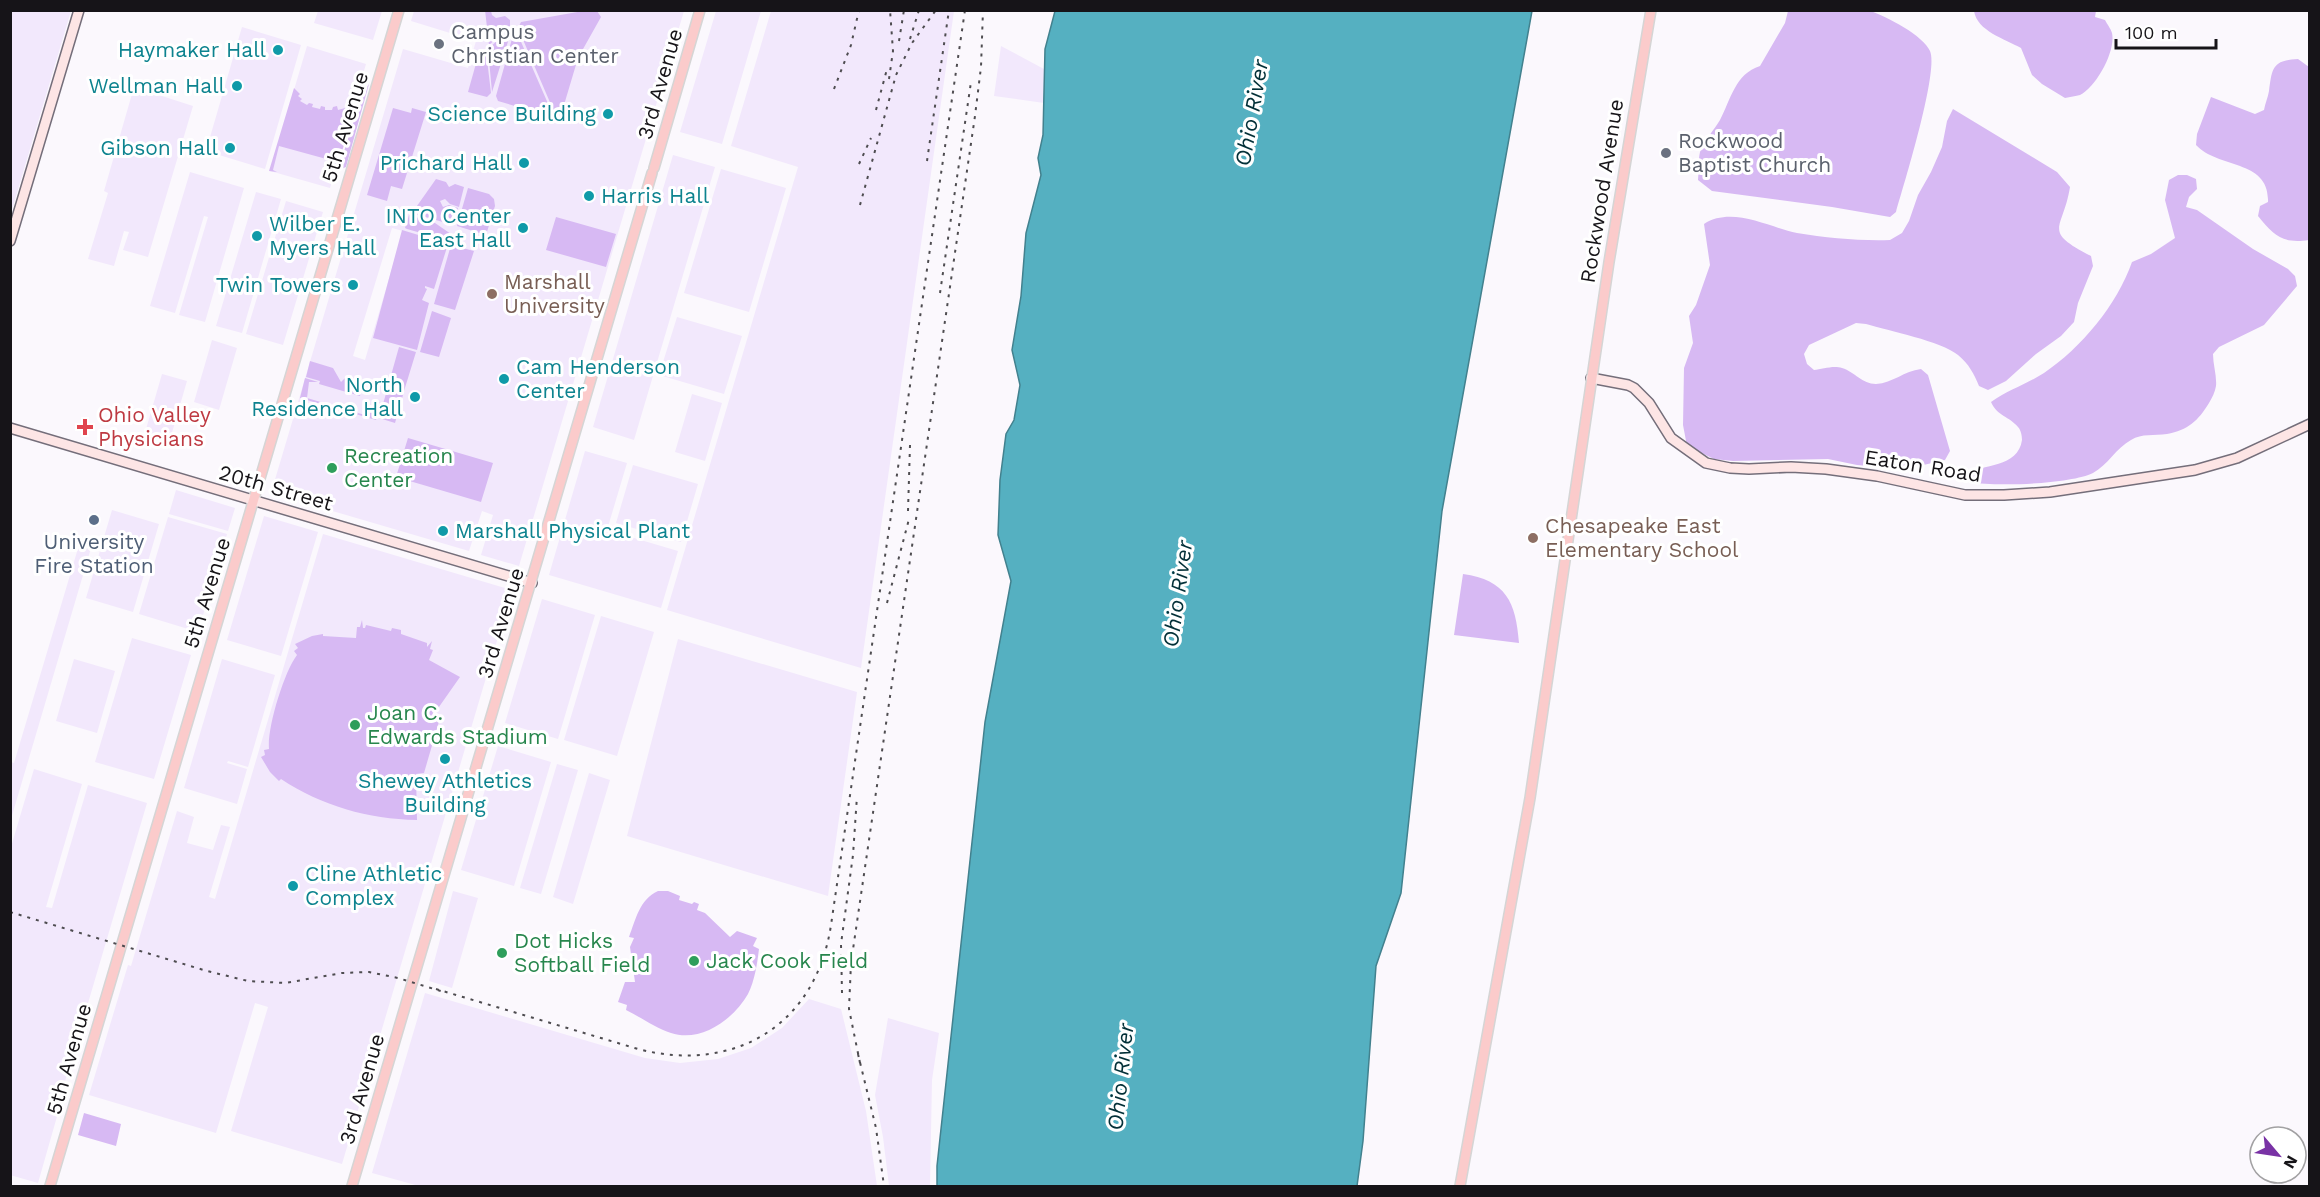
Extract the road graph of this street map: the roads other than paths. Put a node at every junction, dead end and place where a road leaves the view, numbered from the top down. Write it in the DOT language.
graph roads {
  1 [pos="79,10"];
  2 [pos="399,10"];
  3 [pos="700,10"];
  4 [pos="1651,10"];
  5 [pos="10,241"];
  6 [pos="1591,378"];
  7 [pos="2310,424"];
  8 [pos="10,428"];
  9 [pos="254,500"];
  10 [pos="532,583"];
  11 [pos="50,1186"];
  12 [pos="352,1186"];
  13 [pos="1460,1186"];
  1 -- 5 [label="street"];
  2 -- 9 [label="main road, 5th Avenue"];
  3 -- 10 [label="main road, 3rd Avenue"];
  4 -- 6 [label="main road, Rockwood Avenue"];
  6 -- 7 [label="street, Eaton Road"];
  6 -- 13 [label="main road, Rockwood Avenue"];
  8 -- 9 [label="street, 20th Street"];
  9 -- 10 [label="street, 20th Street"];
  9 -- 11 [label="main road, 5th Avenue"];
  10 -- 12 [label="main road, 3rd Avenue"];
}
